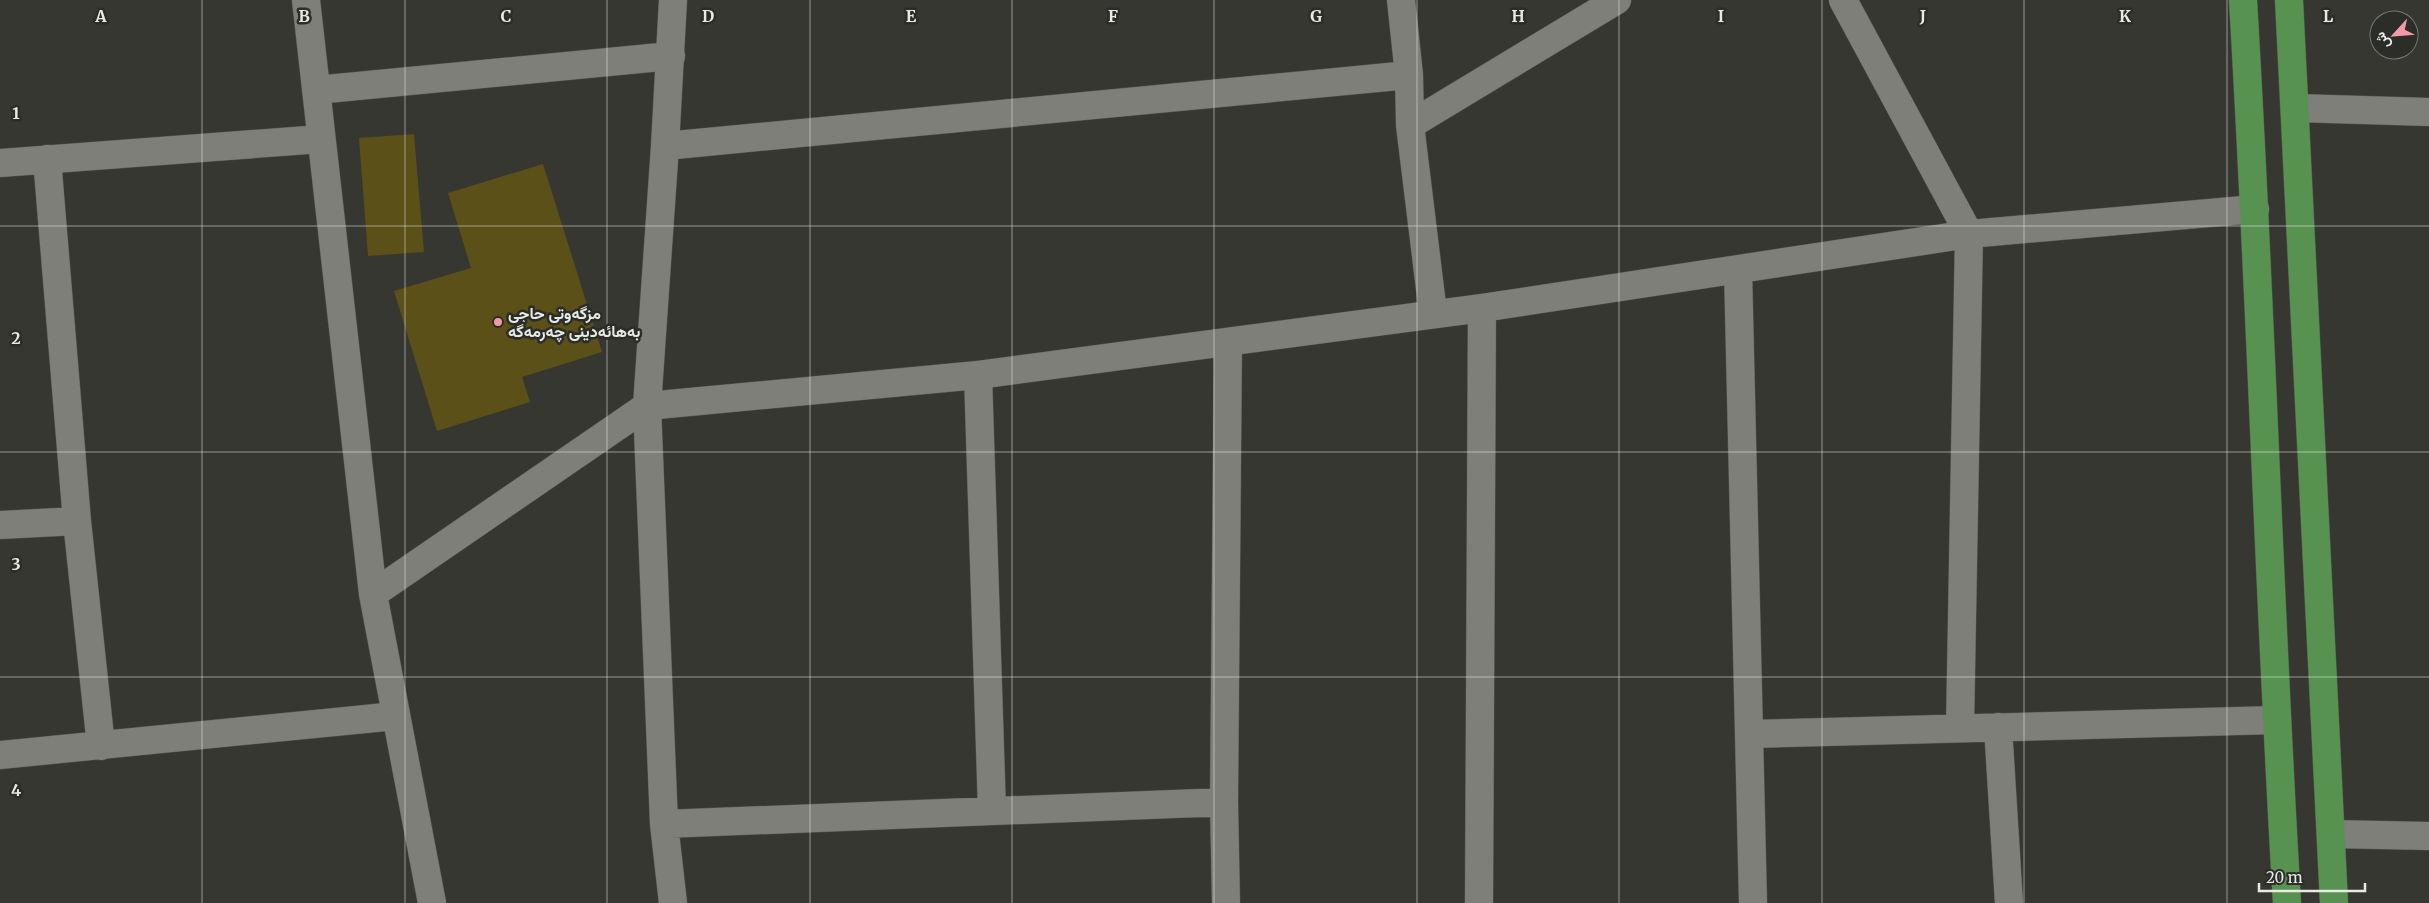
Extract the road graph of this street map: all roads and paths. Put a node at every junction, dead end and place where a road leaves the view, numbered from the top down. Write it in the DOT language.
graph roads {
  1 [pos="306,0"];
  2 [pos="673,0"];
  3 [pos="1401,0"];
  4 [pos="1617,0"];
  5 [pos="1843,0"];
  6 [pos="2243,0"];
  7 [pos="2289,0"];
  8 [pos="671,56"];
  9 [pos="1409,75"];
  10 [pos="316,90"];
  11 [pos="2296,108"];
  12 [pos="2429,112"];
  13 [pos="1410,125"];
  14 [pos="321,139"];
  15 [pos="666,146"];
  16 [pos="46,159"];
  17 [pos="0,163"];
  18 [pos="2255,208"];
  19 [pos="1969,234"];
  20 [pos="1738,270"];
  21 [pos="1482,308"];
  22 [pos="1433,313"];
  23 [pos="1228,342"];
  24 [pos="978,375"];
  25 [pos="647,406"];
  26 [pos="77,521"];
  27 [pos="0,525"];
  28 [pos="373,594"];
  29 [pos="396,716"];
  30 [pos="2276,720"];
  31 [pos="1998,727"];
  32 [pos="1960,728"];
  33 [pos="1749,734"];
  34 [pos="101,746"];
  35 [pos="0,755"];
  36 [pos="1224,802"];
  37 [pos="992,811"];
  38 [pos="664,824"];
  39 [pos="2331,834"];
  40 [pos="2429,836"];
  41 [pos="432,903"];
  42 [pos="673,903"];
  43 [pos="1226,903"];
  44 [pos="1479,903"];
  45 [pos="1753,903"];
  46 [pos="2009,903"];
  47 [pos="2287,903"];
  48 [pos="2334,903"];
  1 -- 10 [label="street"];
  2 -- 8 [label="street"];
  3 -- 9 [label="street"];
  4 -- 13 [label="street"];
  5 -- 19 [label="street"];
  6 -- 18 [label="main road"];
  7 -- 11 [label="main road"];
  8 -- 10 [label="street"];
  8 -- 15 [label="street"];
  9 -- 13 [label="street"];
  9 -- 15 [label="street"];
  10 -- 14 [label="street"];
  11 -- 12 [label="street"];
  11 -- 39 [label="main road"];
  13 -- 22 [label="street"];
  14 -- 16 [label="street"];
  14 -- 28 [label="street"];
  15 -- 25 [label="street"];
  16 -- 17 [label="street"];
  16 -- 26 [label="street"];
  18 -- 19 [label="street"];
  18 -- 30 [label="main road"];
  19 -- 20 [label="street"];
  19 -- 32 [label="street"];
  20 -- 21 [label="street"];
  20 -- 33 [label="street"];
  21 -- 22 [label="street"];
  21 -- 44 [label="street"];
  22 -- 23 [label="street"];
  23 -- 24 [label="street"];
  23 -- 36 [label="street"];
  24 -- 25 [label="street"];
  24 -- 37 [label="street"];
  25 -- 28 [label="street"];
  25 -- 38 [label="street"];
  26 -- 27 [label="street"];
  26 -- 34 [label="street"];
  28 -- 29 [label="street"];
  29 -- 34 [label="street"];
  29 -- 41 [label="street"];
  30 -- 31 [label="street"];
  30 -- 47 [label="main road"];
  31 -- 32 [label="street"];
  31 -- 46 [label="street"];
  32 -- 33 [label="street"];
  33 -- 45 [label="street"];
  34 -- 35 [label="street"];
  36 -- 37 [label="street"];
  36 -- 43 [label="street"];
  37 -- 38 [label="street"];
  38 -- 42 [label="street"];
  39 -- 40 [label="street"];
  39 -- 48 [label="main road"];
}
